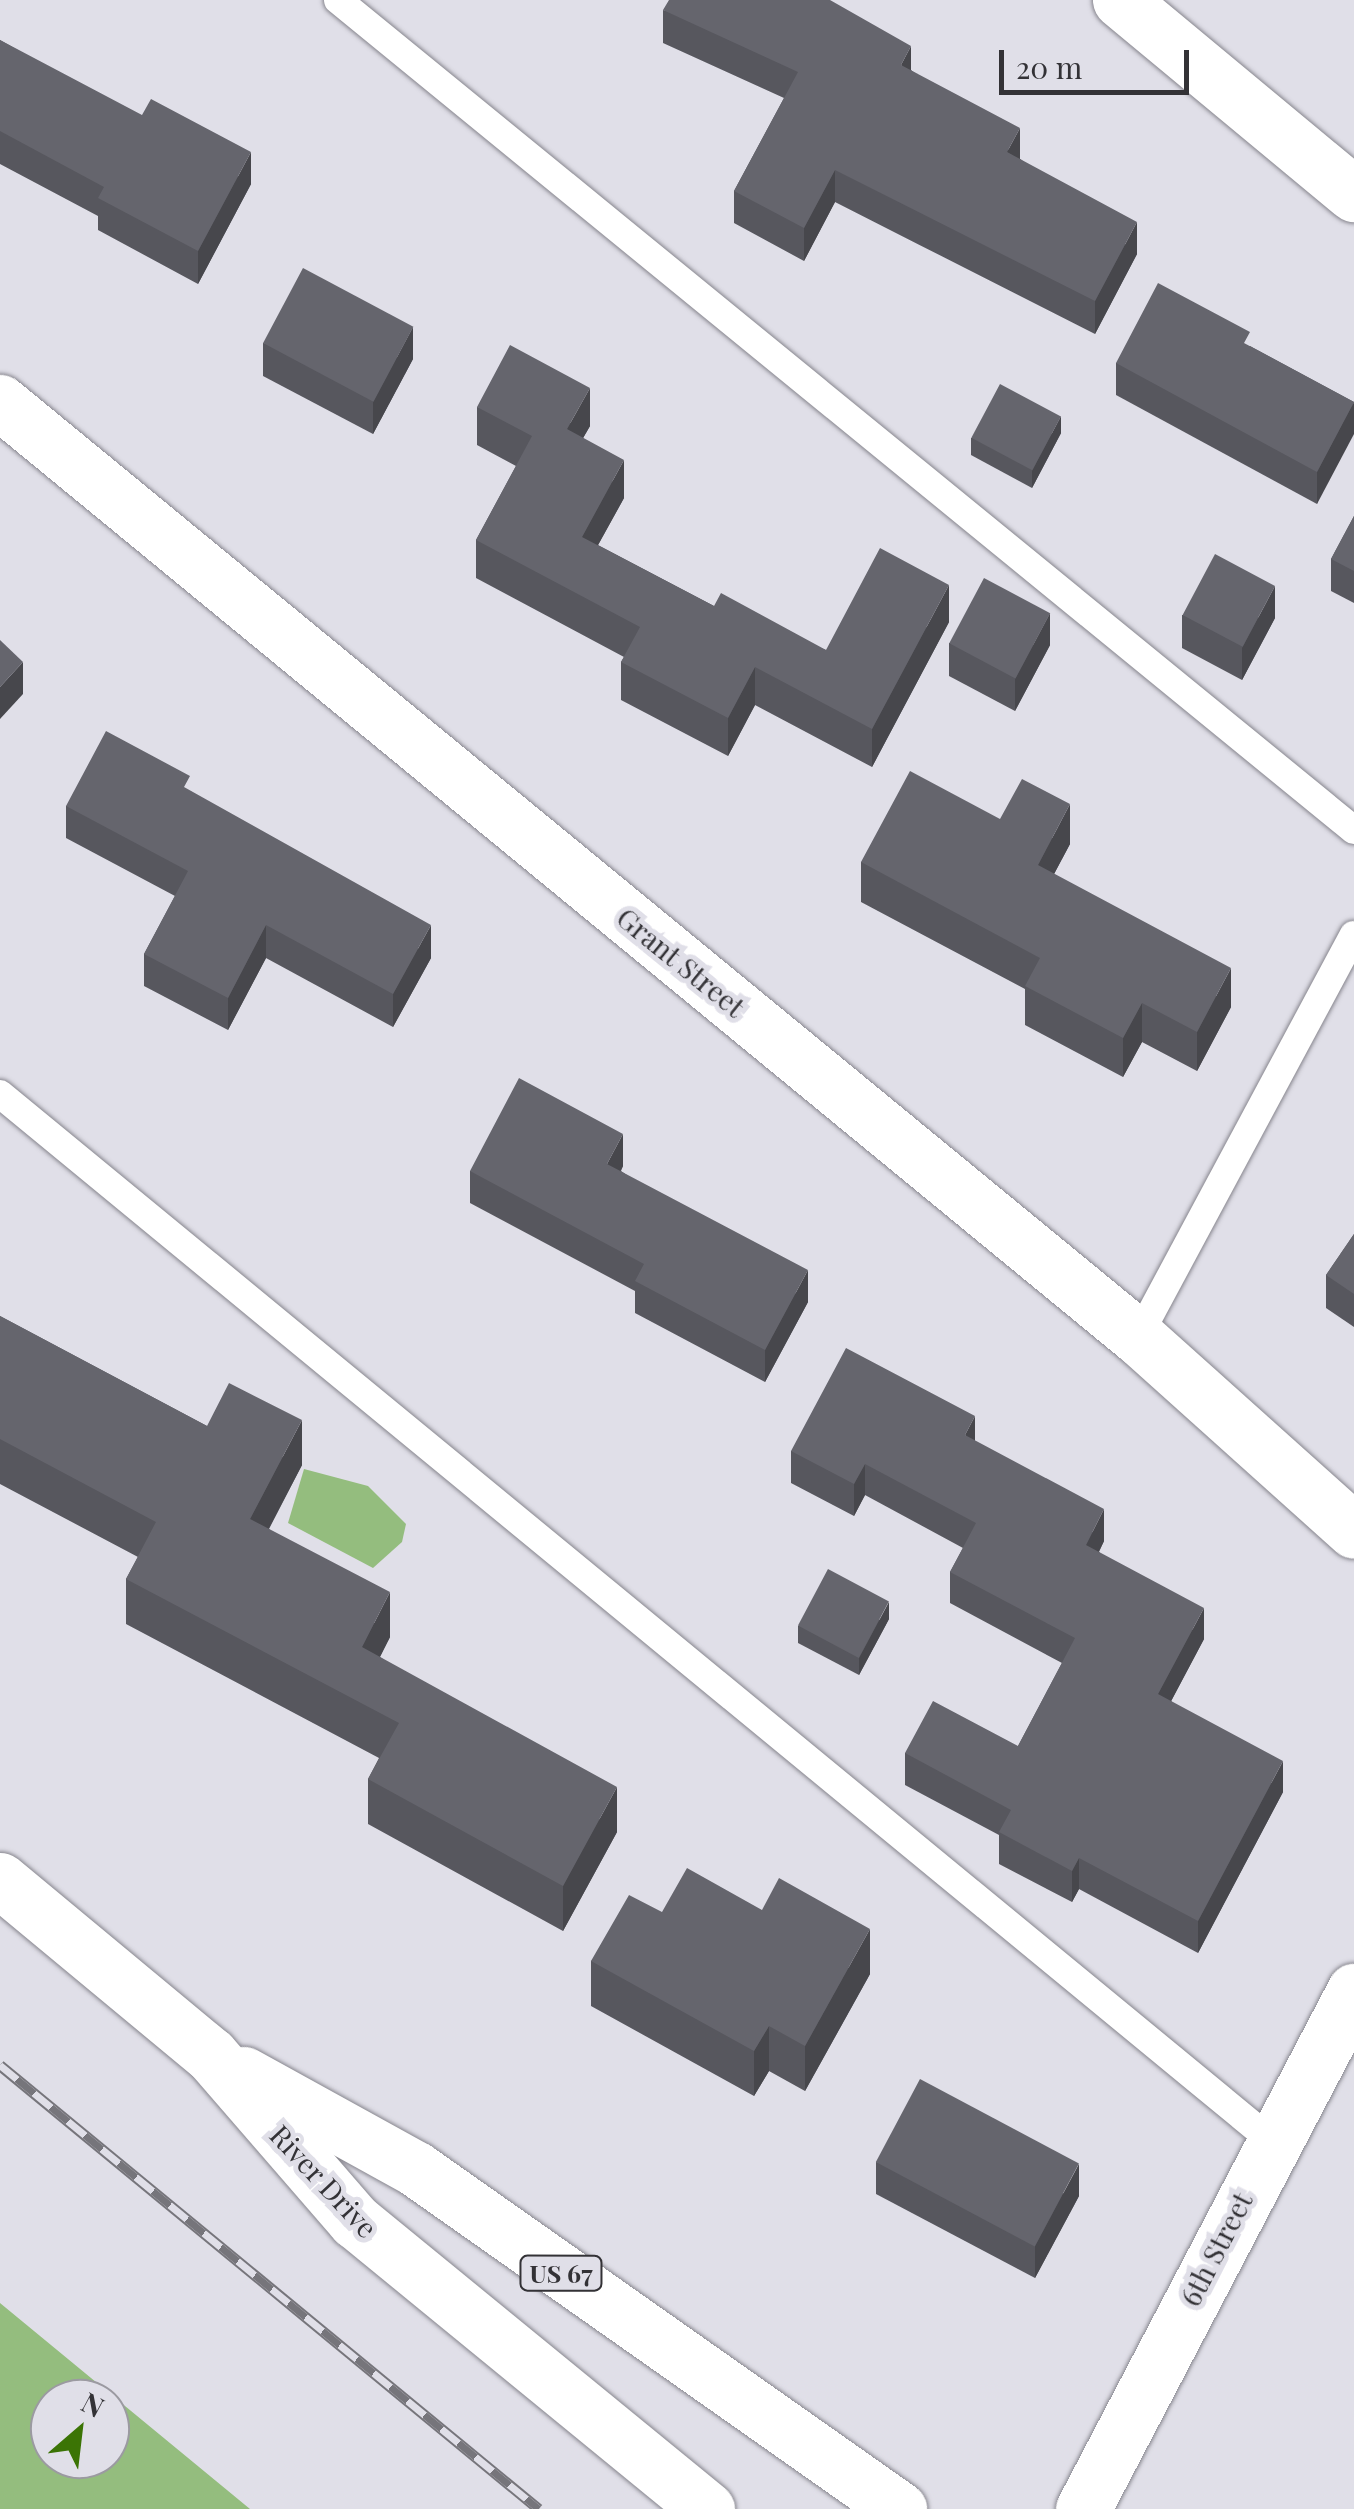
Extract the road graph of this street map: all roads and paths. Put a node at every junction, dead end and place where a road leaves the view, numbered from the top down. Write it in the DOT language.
graph roads {
  1 [pos="338,0"];
  2 [pos="1120,0"];
  3 [pos="1354,194"];
  4 [pos="0,402"];
  5 [pos="1354,830"];
  6 [pos="1354,935"];
  7 [pos="0,1094"];
  8 [pos="1138,1337"];
  9 [pos="1354,1531"];
  10 [pos="0,1880"];
  11 [pos="1354,1990"];
  12 [pos="211,2056"];
  13 [pos="1272,2141"];
  14 [pos="707,2509"];
  15 [pos="899,2509"];
  16 [pos="1082,2509"];
  1 -- 5 [label="lane"];
  2 -- 3 [label="street"];
  4 -- 8 [label="street, Grant Street"];
  6 -- 8 [label="lane"];
  7 -- 13 [label="lane"];
  8 -- 9 [label="street, Grant Street"];
  10 -- 12 [label="street, River Drive / US 67"];
  11 -- 13 [label="street, 6th Street"];
  12 -- 14 [label="street, River Drive / US 67"];
  12 -- 15 [label="street, US 67"];
  13 -- 16 [label="street, 6th Street"];
}
